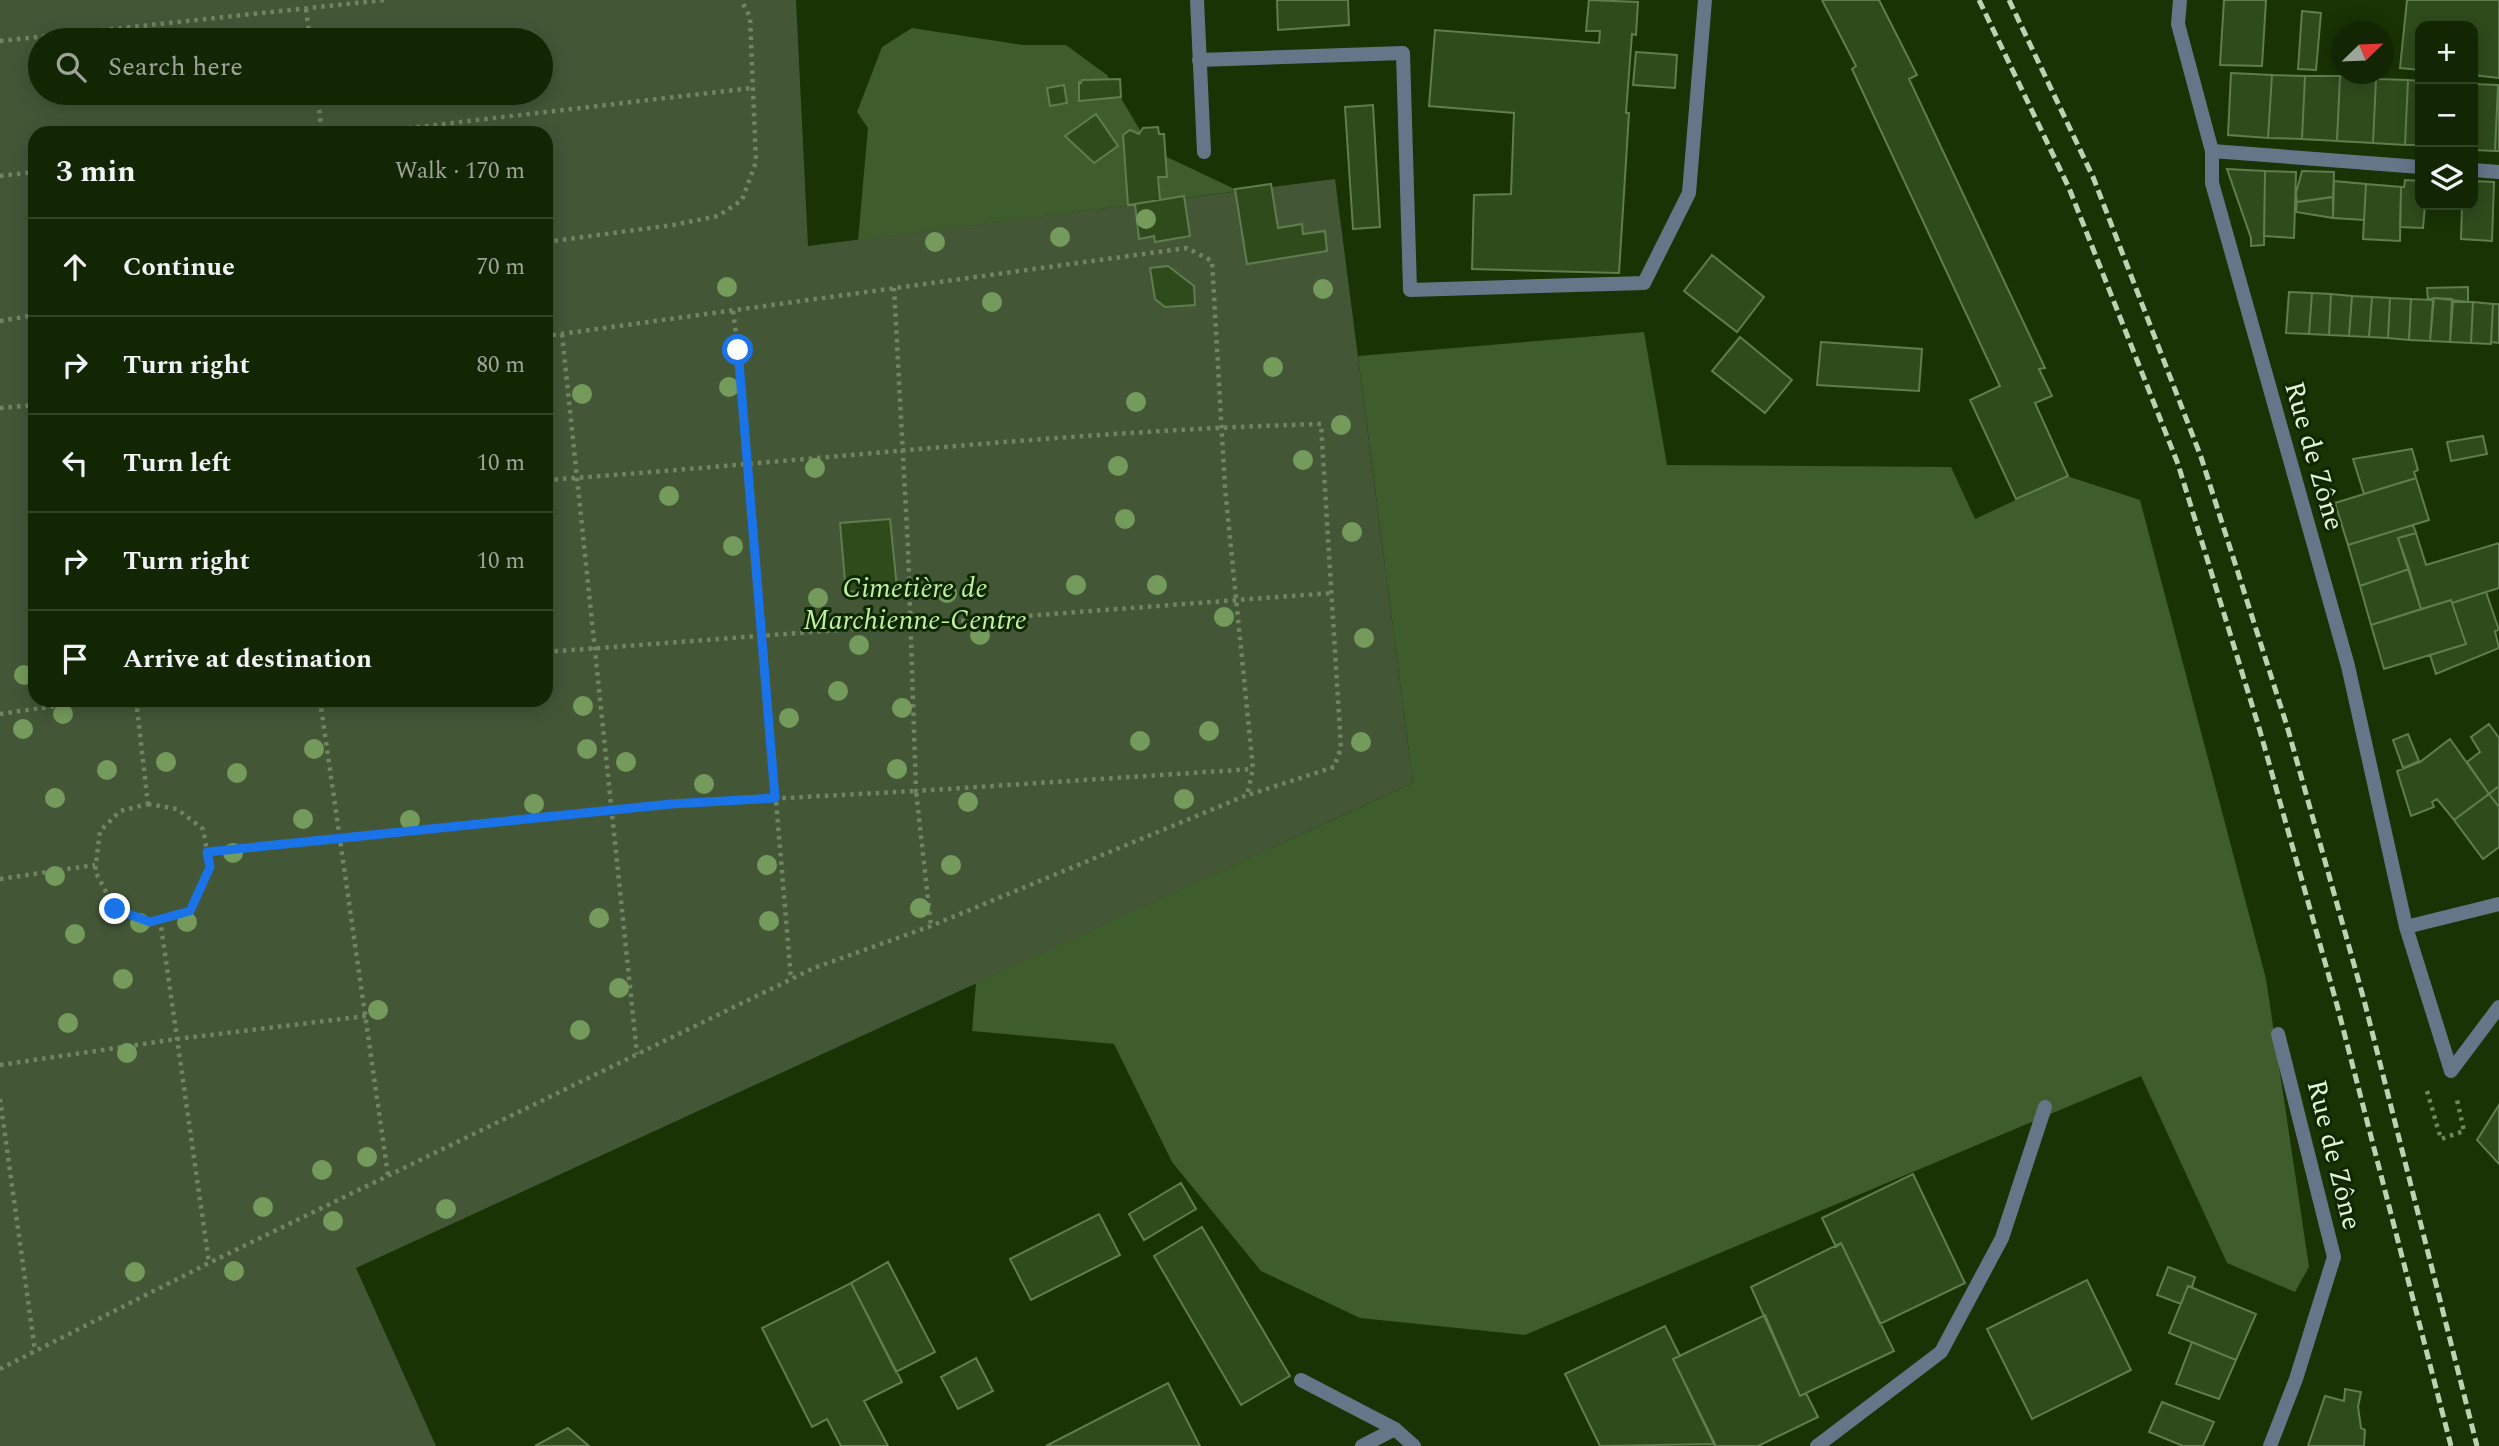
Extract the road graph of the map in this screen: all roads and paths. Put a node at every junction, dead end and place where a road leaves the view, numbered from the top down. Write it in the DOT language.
graph roads {
  1 [pos="384,0"];
  2 [pos="741,0"];
  3 [pos="1196,0"];
  4 [pos="1705,0"];
  5 [pos="2180,0"];
  6 [pos="306,9"];
  7 [pos="124,28"];
  8 [pos="308,28"];
  9 [pos="28,38"];
  10 [pos="0,41"];
  11 [pos="1199,60"];
  12 [pos="752,88"];
  13 [pos="319,105"];
  14 [pos="322,126"];
  15 [pos="426,126"];
  16 [pos="2212,151"];
  17 [pos="1203,152"];
  18 [pos="2415,167"];
  19 [pos="2478,170"];
  20 [pos="2499,172"];
  21 [pos="28,173"];
  22 [pos="0,176"];
  23 [pos="553,242"];
  24 [pos="894,288"];
  25 [pos="733,311"];
  26 [pos="28,317"];
  27 [pos="0,321"];
  28 [pos="562,334"];
  29 [pos="553,336"];
  30 [pos="28,406"];
  31 [pos="0,408"];
  32 [pos="1222,427"];
  33 [pos="903,449"];
  34 [pos="747,465"];
  35 [pos="576,478"];
  36 [pos="553,480"];
  37 [pos="1331,593"];
  38 [pos="1236,600"];
  39 [pos="911,625"];
  40 [pos="760,636"];
  41 [pos="594,648"];
  42 [pos="553,651"];
  43 [pos="45,707"];
  44 [pos="137,707"];
  45 [pos="321,707"];
  46 [pos="0,713"];
  47 [pos="1253,769"];
  48 [pos="916,791"];
  49 [pos="1247,795"];
  50 [pos="775,798"];
  51 [pos="148,804"];
  52 [pos="611,810"];
  53 [pos="340,838"];
  54 [pos="207,852"];
  55 [pos="95,865"];
  56 [pos="0,879"];
  57 [pos="2499,904"];
  58 [pos="160,919"];
  59 [pos="931,926"];
  60 [pos="2406,927"];
  61 [pos="791,979"];
  62 [pos="2499,1007"];
  63 [pos="366,1016"];
  64 [pos="2278,1034"];
  65 [pos="177,1039"];
  66 [pos="637,1054"];
  67 [pos="0,1065"];
  68 [pos="0,1099"];
  69 [pos="2045,1107"];
  70 [pos="388,1175"];
  71 [pos="209,1263"];
  72 [pos="35,1351"];
  73 [pos="0,1369"];
  74 [pos="1301,1380"];
  75 [pos="1395,1429"];
  76 [pos="1362,1446"];
  77 [pos="1413,1446"];
  78 [pos="1817,1446"];
  79 [pos="2270,1446"];
  1 -- 6 [label="path"];
  2 -- 12 [label="path"];
  3 -- 11 [label="street"];
  4 -- 11 [label="street"];
  5 -- 16 [label="street, Rue de Zône"];
  6 -- 7 [label="path"];
  6 -- 8 [label="path"];
  9 -- 10 [label="path"];
  11 -- 17 [label="street"];
  12 -- 15 [label="path"];
  12 -- 23 [label="path"];
  13 -- 14 [label="path"];
  16 -- 18 [label="street"];
  16 -- 60 [label="street, Rue de Zône"];
  19 -- 20 [label="street"];
  21 -- 22 [label="path"];
  24 -- 25 [label="path"];
  24 -- 32 [label="path"];
  24 -- 33 [label="path"];
  25 -- 28 [label="path"];
  25 -- 34 [label="path"];
  26 -- 27 [label="path"];
  28 -- 29 [label="path"];
  28 -- 35 [label="path"];
  30 -- 31 [label="path"];
  32 -- 33 [label="path"];
  32 -- 37 [label="path"];
  32 -- 38 [label="path"];
  33 -- 34 [label="path"];
  33 -- 39 [label="path"];
  34 -- 35 [label="path"];
  34 -- 40 [label="path"];
  35 -- 36 [label="path"];
  35 -- 41 [label="path"];
  37 -- 38 [label="path"];
  37 -- 49 [label="path"];
  38 -- 39 [label="path"];
  38 -- 47 [label="path"];
  39 -- 40 [label="path"];
  39 -- 48 [label="path"];
  40 -- 41 [label="path"];
  40 -- 50 [label="path"];
  41 -- 42 [label="path"];
  41 -- 52 [label="path"];
  43 -- 46 [label="path"];
  44 -- 51 [label="path"];
  45 -- 53 [label="path"];
  47 -- 48 [label="path"];
  47 -- 49 [label="path"];
  48 -- 50 [label="path"];
  48 -- 59 [label="path"];
  49 -- 59 [label="path"];
  50 -- 52 [label="path"];
  50 -- 61 [label="path"];
  51 -- 54 [label="path"];
  51 -- 55 [label="path"];
  52 -- 53 [label="path"];
  52 -- 66 [label="path"];
  53 -- 54 [label="path"];
  53 -- 63 [label="path"];
  54 -- 58 [label="path"];
  55 -- 56 [label="path"];
  55 -- 58 [label="path"];
  57 -- 60 [label="street"];
  58 -- 65 [label="path"];
  59 -- 61 [label="path"];
  60 -- 62 [label="street, Rue de Zône"];
  61 -- 66 [label="path"];
  63 -- 65 [label="path"];
  63 -- 70 [label="path"];
  64 -- 79 [label="street, Rue de Zône"];
  65 -- 67 [label="path"];
  65 -- 71 [label="path"];
  66 -- 70 [label="path"];
  68 -- 72 [label="path"];
  69 -- 78 [label="street"];
  70 -- 71 [label="path"];
  71 -- 72 [label="path"];
  72 -- 73 [label="path"];
  74 -- 75 [label="street"];
  75 -- 76 [label="street"];
  75 -- 77 [label="street"];
}
